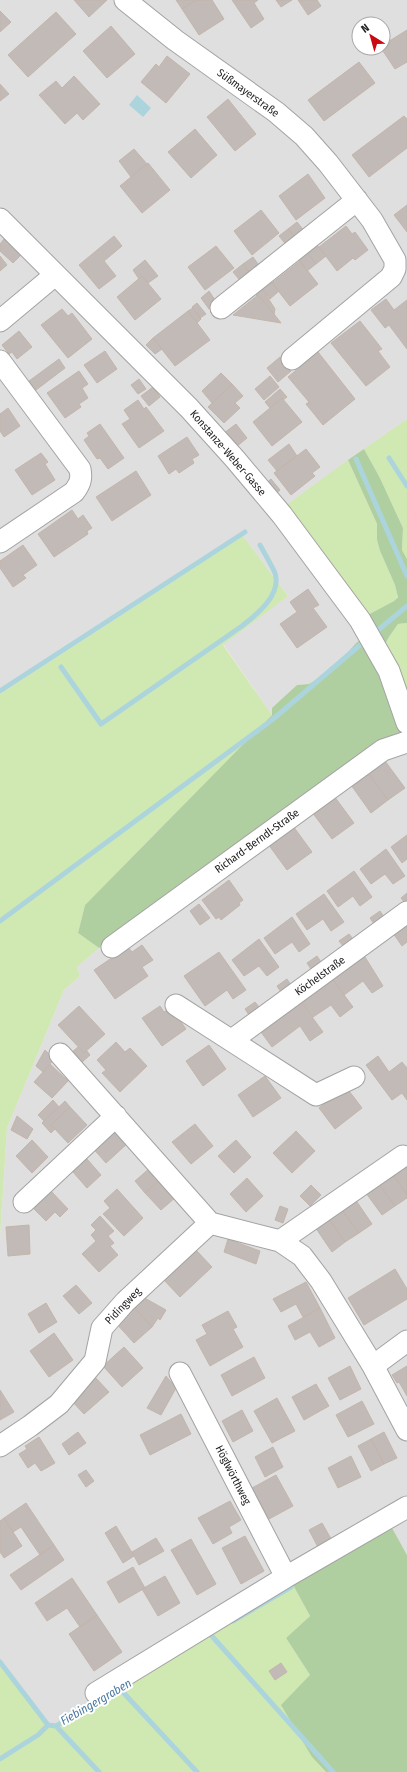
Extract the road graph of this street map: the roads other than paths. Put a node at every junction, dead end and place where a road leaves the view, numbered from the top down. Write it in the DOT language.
graph roads {
  1 [pos="125,0"];
  2 [pos="357,200"];
  3 [pos="0,219"];
  4 [pos="55,275"];
  5 [pos="221,308"];
  6 [pos="0,321"];
  7 [pos="292,359"];
  8 [pos="0,360"];
  9 [pos="7,385"];
  10 [pos="0,542"];
  11 [pos="407,723"];
  12 [pos="407,742"];
  13 [pos="407,912"];
  14 [pos="112,947"];
  15 [pos="176,1005"];
  16 [pos="232,1040"];
  17 [pos="60,1054"];
  18 [pos="354,1077"];
  19 [pos="116,1116"];
  20 [pos="403,1156"];
  21 [pos="24,1202"];
  22 [pos="210,1223"];
  23 [pos="280,1241"];
  24 [pos="407,1342"];
  25 [pos="373,1366"];
  26 [pos="180,1373"];
  27 [pos="407,1430"];
  28 [pos="0,1446"];
  29 [pos="407,1508"];
  30 [pos="286,1577"];
  31 [pos="96,1693"];
  1 -- 2 [label="street, Süßmayerstraße"];
  2 -- 5 [label="street"];
  2 -- 7 [label="street, Süßmayerstraße"];
  3 -- 4 [label="street, Konstanze-Weber-Gasse"];
  4 -- 6 [label="street"];
  4 -- 11 [label="street, Konstanze-Weber-Gasse"];
  8 -- 9 [label="street"];
  9 -- 10 [label="street"];
  12 -- 14 [label="street, Richard-Berndl-Straße"];
  13 -- 16 [label="street, Köchelstraße"];
  15 -- 16 [label="street"];
  16 -- 18 [label="street"];
  17 -- 19 [label="street"];
  19 -- 21 [label="street"];
  19 -- 22 [label="street"];
  20 -- 23 [label="street"];
  22 -- 23 [label="street"];
  22 -- 28 [label="street, Pidingweg"];
  23 -- 25 [label="street"];
  24 -- 25 [label="street"];
  25 -- 27 [label="street"];
  26 -- 30 [label="street, Höglwörthweg"];
  29 -- 30 [label="street"];
  30 -- 31 [label="street"];
}
